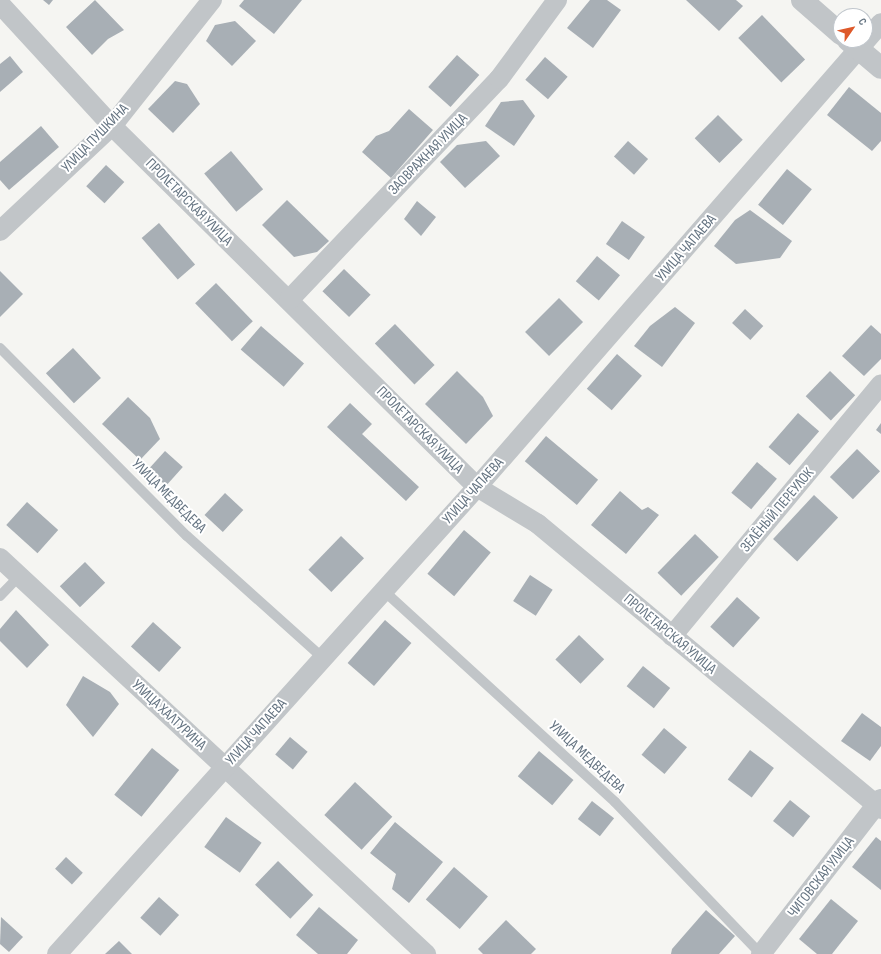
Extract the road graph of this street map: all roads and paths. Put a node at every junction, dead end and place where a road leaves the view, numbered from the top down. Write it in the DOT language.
graph roads {
  1 [pos="212,0"];
  2 [pos="557,0"];
  3 [pos="802,0"];
  4 [pos="0,4"];
  5 [pos="881,23"];
  6 [pos="833,27"];
  7 [pos="873,30"];
  8 [pos="851,48"];
  9 [pos="858,48"];
  10 [pos="881,68"];
  11 [pos="112,126"];
  12 [pos="0,231"];
  13 [pos="289,300"];
  14 [pos="0,348"];
  15 [pos="881,384"];
  16 [pos="478,487"];
  17 [pos="0,558"];
  18 [pos="19,576"];
  19 [pos="384,591"];
  20 [pos="0,596"];
  21 [pos="672,636"];
  22 [pos="323,658"];
  23 [pos="225,767"];
  24 [pos="879,804"];
  25 [pos="57,954"];
  26 [pos="426,954"];
  27 [pos="761,954"];
  1 -- 11 [label="street, УЛИЦА ПУШКИНА"];
  2 -- 13 [label="street, ЗАОВРАЖНАЯ УЛИЦА"];
  3 -- 6 [label="street"];
  4 -- 11 [label="street, ПРОЛЕТАРСКАЯ УЛИЦА"];
  5 -- 7 [label="street, УЛИЦА ЧАПАЕВА"];
  8 -- 16 [label="street, УЛИЦА ЧАПАЕВА"];
  9 -- 10 [label="street"];
  11 -- 12 [label="street, УЛИЦА ПУШКИНА"];
  11 -- 13 [label="street, ПРОЛЕТАРСКАЯ УЛИЦА"];
  13 -- 16 [label="street, ПРОЛЕТАРСКАЯ УЛИЦА"];
  14 -- 22 [label="lane, УЛИЦА МЕДВЕДЕВА"];
  15 -- 21 [label="street, ЗЕЛЁНЫЙ ПЕРЕУЛОК"];
  16 -- 19 [label="street, УЛИЦА ЧАПАЕВА"];
  16 -- 21 [label="street, ПРОЛЕТАРСКАЯ УЛИЦА"];
  17 -- 18 [label="street, УЛИЦА ХАЛТУРИНА"];
  18 -- 20 [label="lane"];
  18 -- 23 [label="street, УЛИЦА ХАЛТУРИНА"];
  19 -- 22 [label="street, УЛИЦА ЧАПАЕВА"];
  19 -- 27 [label="lane, УЛИЦА МЕДВЕДЕВА"];
  21 -- 24 [label="street, ПРОЛЕТАРСКАЯ УЛИЦА"];
  22 -- 23 [label="street, УЛИЦА ЧАПАЕВА"];
  23 -- 25 [label="street, УЛИЦА ЧАПАЕВА"];
  23 -- 26 [label="street, УЛИЦА ХАЛТУРИНА"];
  24 -- 27 [label="street, ЧИГОВСКАЯ УЛИЦА"];
}
